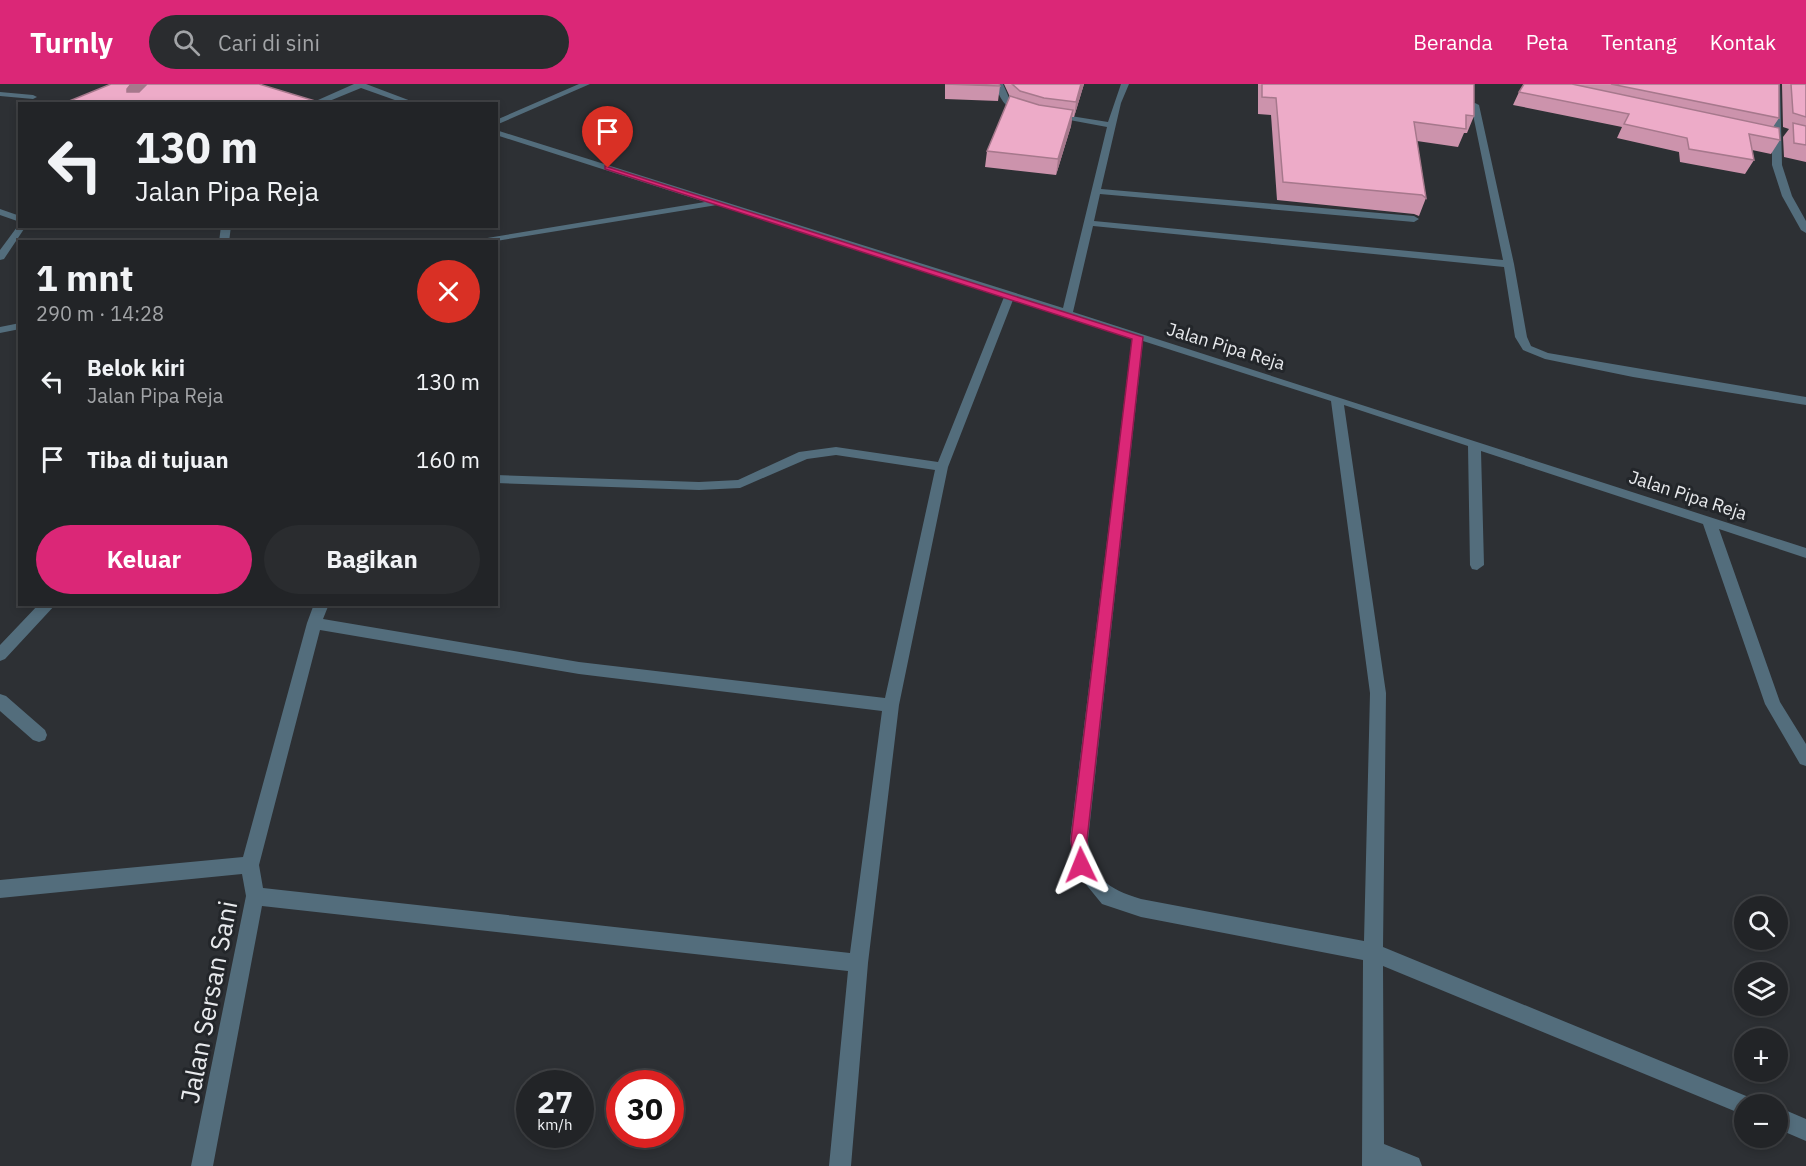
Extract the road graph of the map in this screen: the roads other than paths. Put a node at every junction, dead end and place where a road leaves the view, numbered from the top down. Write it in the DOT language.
graph roads {
  1 [pos="360,84"];
  2 [pos="384,84"];
  3 [pos="586,84"];
  4 [pos="999,84"];
  5 [pos="1125,84"];
  6 [pos="1776,84"];
  7 [pos="372,89"];
  8 [pos="0,94"];
  9 [pos="33,97"];
  10 [pos="318,102"];
  11 [pos="409,102"];
  12 [pos="1475,105"];
  13 [pos="1035,114"];
  14 [pos="1046,116"];
  15 [pos="1112,125"];
  16 [pos="498,128"];
  17 [pos="498,129"];
  18 [pos="1785,133"];
  19 [pos="1775,134"];
  20 [pos="1764,135"];
  21 [pos="1096,191"];
  22 [pos="718,202"];
  23 [pos="0,212"];
  24 [pos="18,218"];
  25 [pos="1414,219"];
  26 [pos="1088,223"];
  27 [pos="20,228"];
  28 [pos="1806,230"];
  29 [pos="486,240"];
  30 [pos="0,258"];
  31 [pos="1509,264"];
  32 [pos="1010,295"];
  33 [pos="1067,314"];
  34 [pos="18,326"];
  35 [pos="0,330"];
  36 [pos="1138,337"];
  37 [pos="1337,399"];
  38 [pos="1806,400"];
  39 [pos="1474,444"];
  40 [pos="942,467"];
  41 [pos="498,479"];
  42 [pos="1709,521"];
  43 [pos="1806,553"];
  44 [pos="1477,565"];
  45 [pos="47,606"];
  46 [pos="321,606"];
  47 [pos="314,623"];
  48 [pos="0,656"];
  49 [pos="0,701"];
  50 [pos="891,705"];
  51 [pos="39,735"];
  52 [pos="1806,759"];
  53 [pos="250,865"];
  54 [pos="0,890"];
  55 [pos="255,896"];
  56 [pos="1373,952"];
  57 [pos="858,963"];
  58 [pos="1734,1101"];
  59 [pos="1788,1122"];
  60 [pos="1806,1130"];
  61 [pos="1373,1158"];
  62 [pos="202,1166"];
  63 [pos="840,1166"];
  64 [pos="1411,1166"];
  1 -- 7 [label="street"];
  1 -- 10 [label="street"];
  2 -- 7 [label="street"];
  3 -- 16 [label="street"];
  4 -- 13 [label="street"];
  5 -- 15 [label="street"];
  6 -- 19 [label="street"];
  7 -- 11 [label="street"];
  8 -- 9 [label="street"];
  12 -- 31 [label="street"];
  14 -- 15 [label="street"];
  15 -- 21 [label="street"];
  17 -- 22 [label="street, Jalan Pipa Reja"];
  18 -- 19 [label="street"];
  19 -- 20 [label="street"];
  19 -- 28 [label="street"];
  21 -- 25 [label="street"];
  21 -- 26 [label="street"];
  22 -- 29 [label="street"];
  22 -- 32 [label="street, Jalan Pipa Reja"];
  23 -- 24 [label="street"];
  26 -- 31 [label="street"];
  26 -- 33 [label="street"];
  27 -- 30 [label="street"];
  31 -- 38 [label="street"];
  32 -- 33 [label="street, Jalan Pipa Reja"];
  32 -- 40 [label="street"];
  33 -- 36 [label="street, Jalan Pipa Reja"];
  34 -- 35 [label="street"];
  36 -- 37 [label="street, Jalan Pipa Reja"];
  36 -- 56 [label="street"];
  37 -- 39 [label="street, Jalan Pipa Reja"];
  37 -- 56 [label="street"];
  39 -- 42 [label="street, Jalan Pipa Reja"];
  39 -- 44 [label="street"];
  40 -- 41 [label="street"];
  40 -- 50 [label="street"];
  42 -- 43 [label="street, Jalan Pipa Reja"];
  42 -- 52 [label="street"];
  45 -- 48 [label="street"];
  46 -- 47 [label="street, Jalan Sersan Sani"];
  47 -- 50 [label="street"];
  47 -- 53 [label="street, Jalan Sersan Sani"];
  49 -- 51 [label="street"];
  50 -- 57 [label="street"];
  53 -- 54 [label="street"];
  53 -- 55 [label="street, Jalan Sersan Sani"];
  55 -- 57 [label="street"];
  55 -- 62 [label="street, Jalan Sersan Sani"];
  56 -- 58 [label="street"];
  56 -- 61 [label="street"];
  57 -- 63 [label="street"];
  59 -- 60 [label="street"];
  61 -- 64 [label="street"];
}
